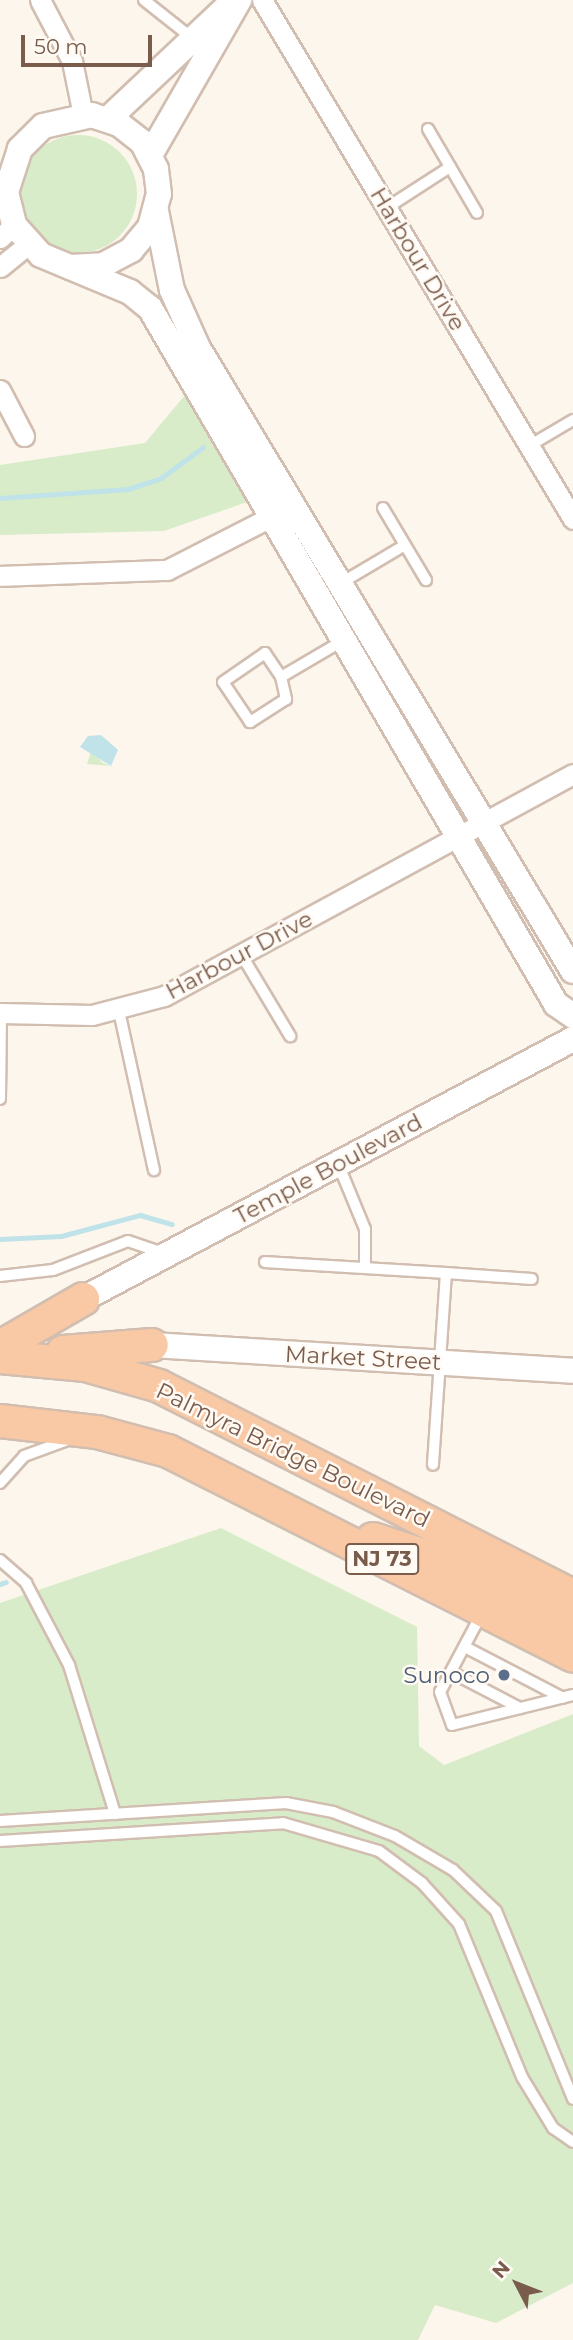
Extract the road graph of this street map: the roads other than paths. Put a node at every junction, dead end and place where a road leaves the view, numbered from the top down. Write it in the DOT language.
graph roads {
  1 [pos="40,0"];
  2 [pos="144,0"];
  3 [pos="238,0"];
  4 [pos="262,0"];
  5 [pos="192,38"];
  6 [pos="83,115"];
  7 [pos="108,119"];
  8 [pos="428,129"];
  9 [pos="150,155"];
  10 [pos="450,167"];
  11 [pos="388,208"];
  12 [pos="156,211"];
  13 [pos="477,213"];
  14 [pos="14,235"];
  15 [pos="0,267"];
  16 [pos="70,267"];
  17 [pos="188,350"];
  18 [pos="0,390"];
  19 [pos="573,420"];
  20 [pos="24,436"];
  21 [pos="529,446"];
  22 [pos="383,508"];
  23 [pos="282,511"];
  24 [pos="573,519"];
  25 [pos="405,545"];
  26 [pos="0,576"];
  27 [pos="426,580"];
  28 [pos="330,590"];
  29 [pos="356,633"];
  30 [pos="281,677"];
  31 [pos="573,774"];
  32 [pos="474,832"];
  33 [pos="545,929"];
  34 [pos="523,941"];
  35 [pos="241,954"];
  36 [pos="573,971"];
  37 [pos="119,1011"];
  38 [pos="1,1013"];
  39 [pos="573,1016"];
  40 [pos="290,1036"];
  41 [pos="573,1039"];
  42 [pos="0,1072"];
  43 [pos="0,1099"];
  44 [pos="338,1164"];
  45 [pos="154,1170"];
  46 [pos="167,1255"];
  47 [pos="265,1262"];
  48 [pos="365,1268"];
  49 [pos="446,1273"];
  50 [pos="0,1276"];
  51 [pos="532,1279"];
  52 [pos="83,1299"];
  53 [pos="152,1345"];
  54 [pos="9,1354"];
  55 [pos="438,1363"];
  56 [pos="573,1371"];
  57 [pos="0,1421"];
  58 [pos="97,1432"];
  59 [pos="433,1465"];
  60 [pos="0,1483"];
  61 [pos="305,1520"];
  62 [pos="0,1560"];
  63 [pos="573,1596"];
  64 [pos="484,1610"];
  65 [pos="573,1624"];
  66 [pos="465,1647"];
  67 [pos="573,1656"];
  68 [pos="451,1672"];
  69 [pos="568,1697"];
  70 [pos="520,1708"];
  71 [pos="115,1814"];
  72 [pos="0,1821"];
  73 [pos="0,1841"];
  74 [pos="573,2099"];
  75 [pos="573,2143"];
  1 -- 6 [label="street"];
  2 -- 5 [label="lane"];
  3 -- 5 [label="street"];
  3 -- 9 [label="street"];
  4 -- 11 [label="street, Harbour Drive"];
  5 -- 7 [label="street"];
  6 -- 7 [label="street"];
  6 -- 14 [label="street"];
  7 -- 9 [label="street"];
  8 -- 10 [label="lane"];
  9 -- 12 [label="street"];
  10 -- 11 [label="lane"];
  10 -- 13 [label="lane"];
  11 -- 21 [label="street, Harbour Drive"];
  12 -- 16 [label="street"];
  12 -- 17 [label="street"];
  14 -- 15 [label="street"];
  14 -- 16 [label="street"];
  16 -- 17 [label="street"];
  17 -- 23 [label="street"];
  18 -- 20 [label="street"];
  19 -- 21 [label="lane"];
  21 -- 24 [label="street, Harbour Drive"];
  22 -- 25 [label="lane"];
  23 -- 26 [label="street"];
  23 -- 28 [label="street"];
  25 -- 27 [label="lane"];
  25 -- 28 [label="lane"];
  28 -- 29 [label="street"];
  29 -- 30 [label="lane"];
  29 -- 32 [label="street"];
  30 -- 30 [label="lane"];
  31 -- 32 [label="street, Harbour Drive"];
  32 -- 33 [label="street"];
  32 -- 34 [label="street"];
  32 -- 35 [label="street, Harbour Drive"];
  33 -- 34 [label="street"];
  33 -- 36 [label="street"];
  34 -- 39 [label="street"];
  35 -- 37 [label="street, Harbour Drive"];
  35 -- 40 [label="lane"];
  37 -- 38 [label="street, Harbour Drive"];
  37 -- 45 [label="lane"];
  38 -- 42 [label="lane"];
  41 -- 44 [label="street, Temple Boulevard"];
  42 -- 43 [label="lane"];
  44 -- 46 [label="street, Temple Boulevard"];
  44 -- 48 [label="lane"];
  46 -- 50 [label="lane"];
  46 -- 52 [label="street, Temple Boulevard"];
  47 -- 48 [label="lane"];
  48 -- 49 [label="lane"];
  49 -- 51 [label="lane"];
  49 -- 55 [label="lane"];
  52 -- 54 [label="highway"];
  53 -- 54 [label="highway"];
  53 -- 55 [label="street, Market Street"];
  54 -- 63 [label="highway, Palmyra Bridge Boulevard / NJ 73"];
  55 -- 56 [label="street, Market Street"];
  55 -- 59 [label="lane"];
  57 -- 58 [label="highway, NJ 73"];
  58 -- 60 [label="lane"];
  58 -- 61 [label="highway, NJ 73"];
  61 -- 64 [label="highway, NJ 73"];
  61 -- 65 [label="highway"];
  62 -- 71 [label="lane"];
  64 -- 66 [label="lane"];
  64 -- 67 [label="highway, NJ 73"];
  66 -- 68 [label="lane"];
  66 -- 69 [label="lane"];
  68 -- 70 [label="lane"];
  68 -- 70 [label="lane"];
  69 -- 70 [label="lane"];
  71 -- 72 [label="lane"];
  71 -- 74 [label="lane"];
  73 -- 75 [label="lane"];
}
